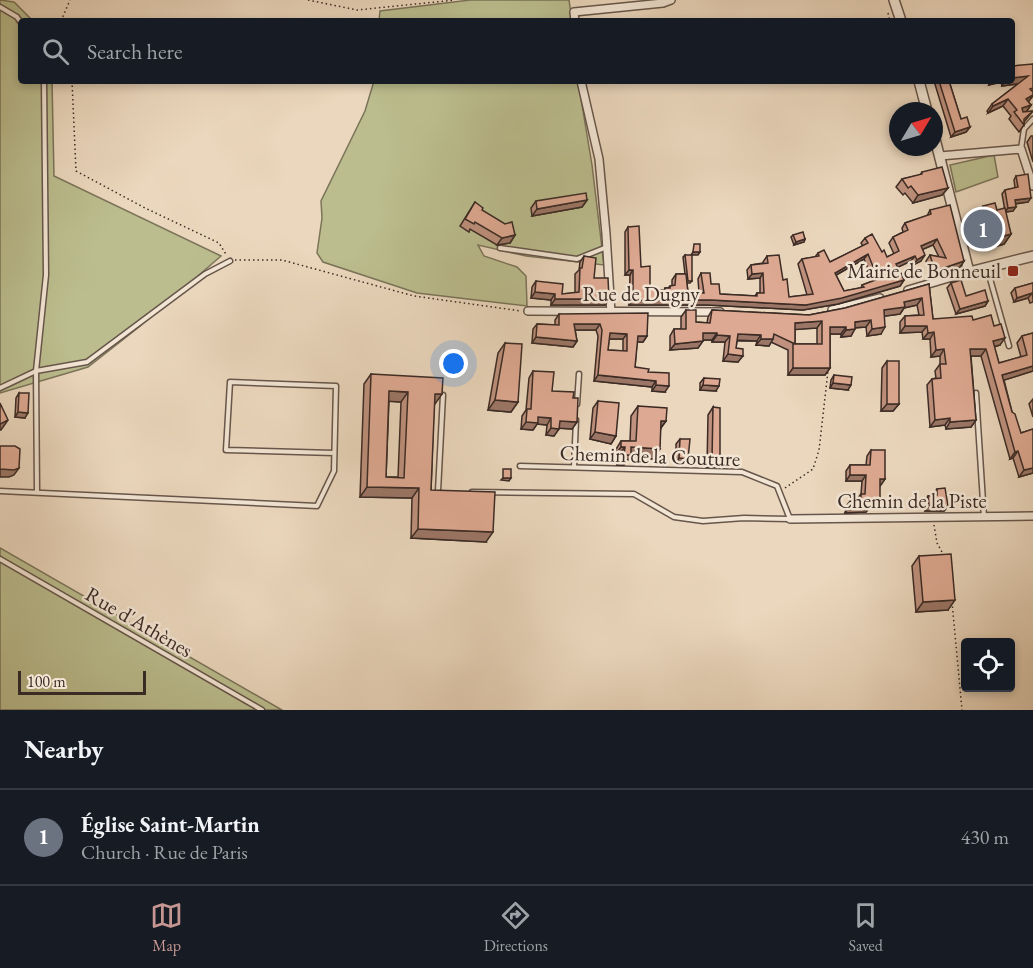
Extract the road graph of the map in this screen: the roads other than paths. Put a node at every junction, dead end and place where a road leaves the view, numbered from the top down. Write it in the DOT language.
graph roads {
  1 [pos="671,0"];
  2 [pos="894,0"];
  3 [pos="0,7"];
  4 [pos="18,18"];
  5 [pos="575,18"];
  6 [pos="900,18"];
  7 [pos="44,84"];
  8 [pos="582,84"];
  9 [pos="920,84"];
  10 [pos="925,102"];
  11 [pos="1033,119"];
  12 [pos="1021,149"];
  13 [pos="940,156"];
  14 [pos="943,156"];
  15 [pos="1033,186"];
  16 [pos="607,247"];
  17 [pos="500,248"];
  18 [pos="1033,255"];
  19 [pos="230,261"];
  20 [pos="987,267"];
  21 [pos="969,272"];
  22 [pos="896,293"];
  23 [pos="885,296"];
  24 [pos="528,312"];
  25 [pos="728,312"];
  26 [pos="825,312"];
  27 [pos="611,313"];
  28 [pos="1009,346"];
  29 [pos="36,371"];
  30 [pos="579,374"];
  31 [pos="0,388"];
  32 [pos="976,393"];
  33 [pos="443,394"];
  34 [pos="334,453"];
  35 [pos="520,466"];
  36 [pos="574,467"];
  37 [pos="0,490"];
  38 [pos="448,491"];
  39 [pos="38,492"];
  40 [pos="471,492"];
  41 [pos="1033,516"];
  42 [pos="984,518"];
  43 [pos="790,519"];
  44 [pos="0,559"];
  45 [pos="262,710"];
  1 -- 5 [label="street"];
  2 -- 6 [label="street"];
  3 -- 4 [label="lane"];
  7 -- 29 [label="lane"];
  8 -- 16 [label="street"];
  9 -- 10 [label="street"];
  11 -- 12 [label="lane"];
  12 -- 14 [label="street"];
  12 -- 15 [label="street"];
  13 -- 21 [label="street"];
  16 -- 17 [label="lane"];
  16 -- 27 [label="street"];
  18 -- 20 [label="street"];
  19 -- 29 [label="lane"];
  20 -- 21 [label="street"];
  20 -- 28 [label="lane"];
  21 -- 22 [label="street"];
  23 -- 26 [label="street"];
  24 -- 27 [label="street, Rue de Dugny"];
  25 -- 27 [label="street, Rue de Dugny"];
  29 -- 31 [label="lane"];
  29 -- 39 [label="lane"];
  30 -- 36 [label="lane"];
  32 -- 42 [label="lane"];
  33 -- 38 [label="lane"];
  34 -- 34 [label="lane"];
  34 -- 39 [label="lane"];
  35 -- 36 [label="lane, Chemin de la Couture"];
  36 -- 43 [label="lane, Chemin de la Couture"];
  37 -- 39 [label="lane"];
  40 -- 43 [label="lane"];
  41 -- 42 [label="street, Chemin de la Piste"];
  42 -- 43 [label="street, Chemin de la Piste"];
  44 -- 45 [label="lane, Rue d'Athènes"];
}
